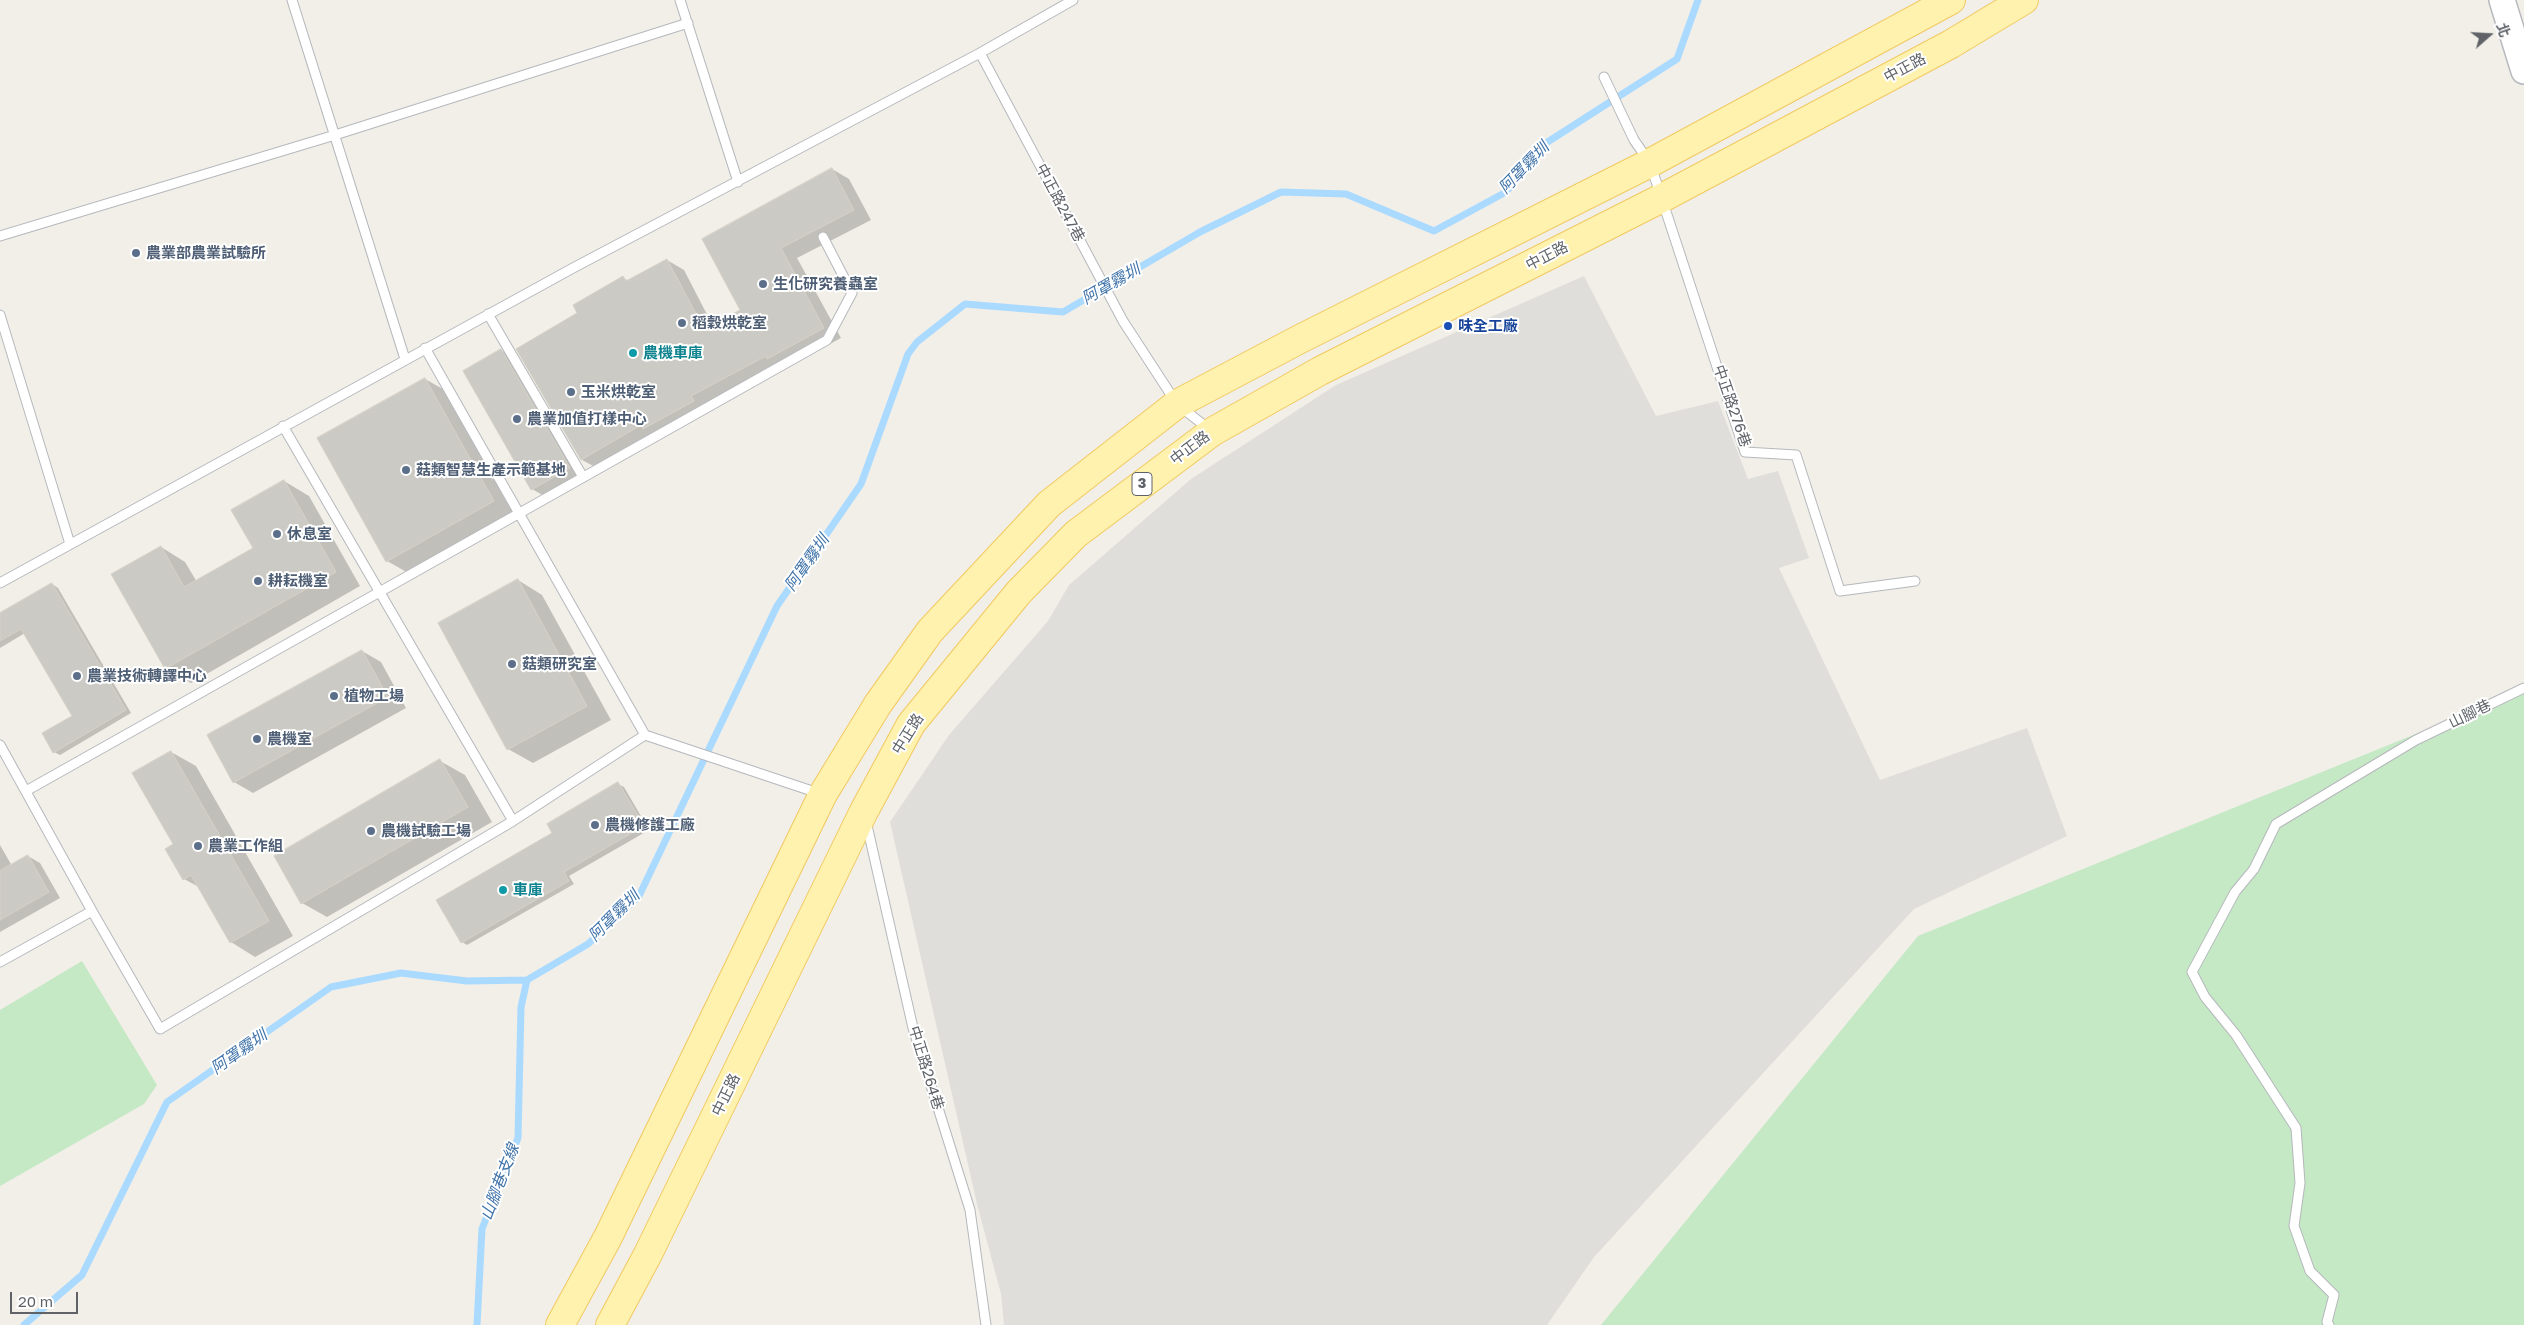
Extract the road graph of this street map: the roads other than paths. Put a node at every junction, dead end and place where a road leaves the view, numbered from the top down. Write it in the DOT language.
graph roads {
  1 [pos="292,0"];
  2 [pos="680,0"];
  3 [pos="1073,0"];
  4 [pos="1951,0"];
  5 [pos="2024,0"];
  6 [pos="2502,0"];
  7 [pos="688,24"];
  8 [pos="980,53"];
  9 [pos="2524,71"];
  10 [pos="1604,77"];
  11 [pos="335,135"];
  12 [pos="1650,163"];
  13 [pos="738,182"];
  14 [pos="1662,198"];
  15 [pos="0,236"];
  16 [pos="823,237"];
  17 [pos="488,314"];
  18 [pos="0,315"];
  19 [pos="425,348"];
  20 [pos="405,359"];
  21 [pos="1177,404"];
  22 [pos="283,426"];
  23 [pos="1212,432"];
  24 [pos="583,477"];
  25 [pos="519,514"];
  26 [pos="70,544"];
  27 [pos="1915,581"];
  28 [pos="0,583"];
  29 [pos="380,592"];
  30 [pos="2524,688"];
  31 [pos="644,735"];
  32 [pos="0,745"];
  33 [pos="26,791"];
  34 [pos="823,794"];
  35 [pos="864,811"];
  36 [pos="513,820"];
  37 [pos="92,911"];
  38 [pos="0,962"];
  39 [pos="560,1325"];
  40 [pos="610,1325"];
  41 [pos="986,1325"];
  42 [pos="2329,1325"];
  1 -- 11 [label="lane"];
  2 -- 7 [label="lane"];
  3 -- 8 [label="lane"];
  4 -- 12 [label="main road"];
  5 -- 14 [label="main road, 中正路 / 3"];
  6 -- 9 [label="street"];
  7 -- 11 [label="lane"];
  7 -- 13 [label="lane"];
  8 -- 13 [label="lane"];
  8 -- 21 [label="lane, 中正路247巷"];
  10 -- 12 [label="lane, 中正路276巷"];
  11 -- 15 [label="lane"];
  11 -- 20 [label="lane"];
  12 -- 14 [label="lane, 中正路276巷"];
  12 -- 21 [label="main road"];
  13 -- 17 [label="lane"];
  14 -- 23 [label="main road, 中正路 / 3"];
  14 -- 27 [label="lane, 中正路276巷"];
  16 -- 24 [label="lane"];
  17 -- 19 [label="lane"];
  17 -- 24 [label="lane"];
  18 -- 26 [label="lane"];
  19 -- 20 [label="lane"];
  19 -- 25 [label="lane"];
  20 -- 22 [label="lane"];
  21 -- 23 [label="lane, 中正路247巷"];
  21 -- 34 [label="main road"];
  22 -- 26 [label="lane"];
  22 -- 29 [label="lane"];
  23 -- 35 [label="main road, 中正路 / 3"];
  24 -- 25 [label="lane"];
  25 -- 29 [label="lane"];
  25 -- 31 [label="lane"];
  26 -- 28 [label="lane"];
  29 -- 33 [label="lane"];
  29 -- 36 [label="lane"];
  30 -- 42 [label="lane, 山腳巷"];
  31 -- 34 [label="lane"];
  31 -- 36 [label="lane"];
  32 -- 33 [label="lane"];
  33 -- 37 [label="lane"];
  34 -- 39 [label="main road"];
  35 -- 40 [label="main road, 中正路 / 3"];
  35 -- 41 [label="lane, 中正路264巷"];
  36 -- 37 [label="lane"];
  37 -- 38 [label="lane"];
}
